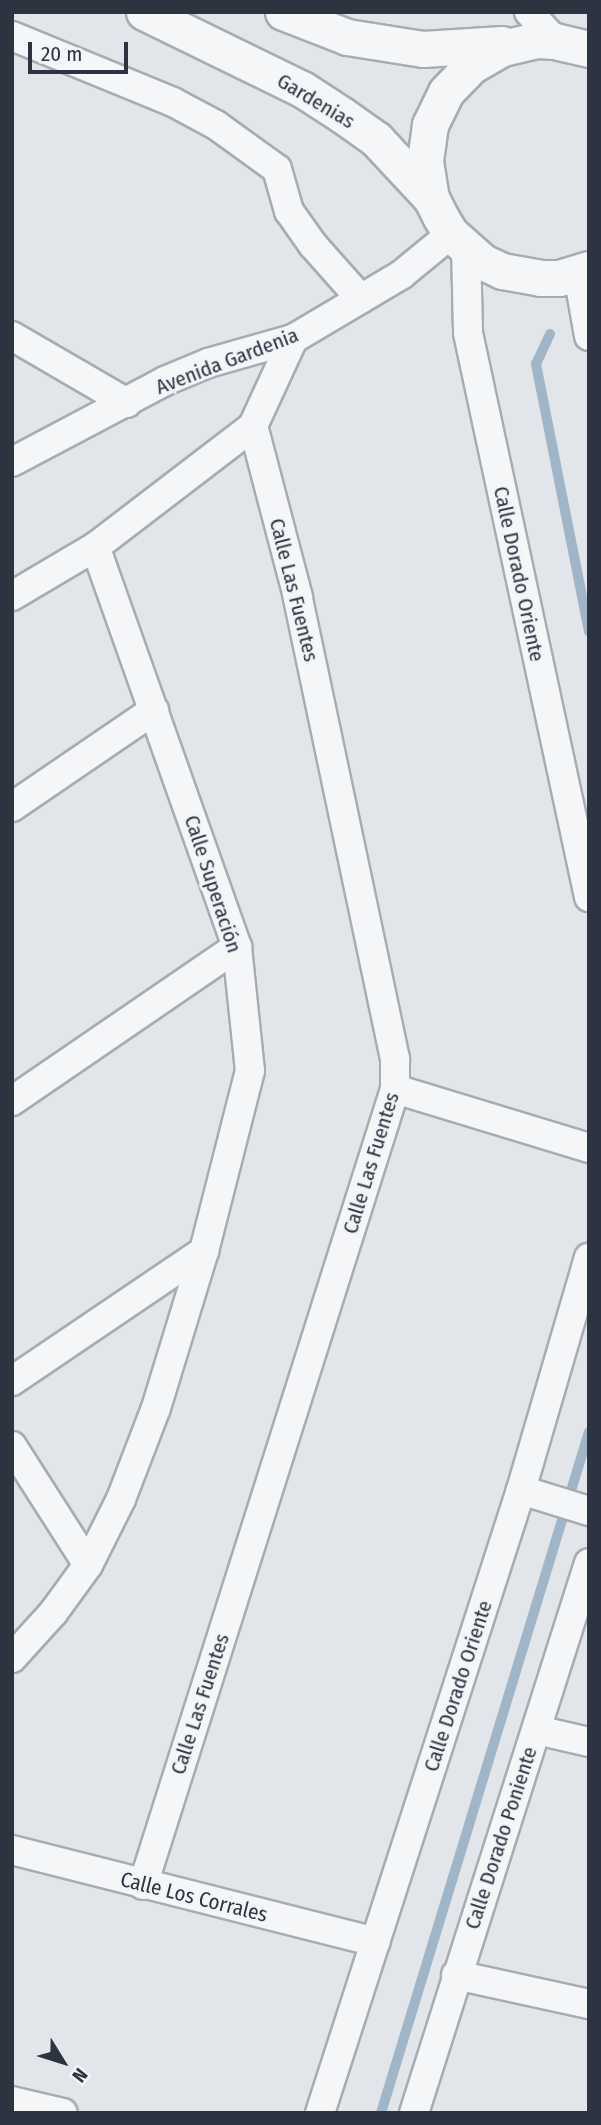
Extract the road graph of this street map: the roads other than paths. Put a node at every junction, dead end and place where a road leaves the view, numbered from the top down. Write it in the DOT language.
graph roads {
  1 [pos="144,12"];
  2 [pos="283,12"];
  3 [pos="524,28"];
  4 [pos="12,36"];
  5 [pos="589,49"];
  6 [pos="431,198"];
  7 [pos="459,242"];
  8 [pos="583,272"];
  9 [pos="361,299"];
  10 [pos="12,336"];
  11 [pos="589,336"];
  12 [pos="293,339"];
  13 [pos="127,403"];
  14 [pos="253,426"];
  15 [pos="12,462"];
  16 [pos="95,547"];
  17 [pos="12,596"];
  18 [pos="155,710"];
  19 [pos="12,807"];
  20 [pos="589,897"];
  21 [pos="237,947"];
  22 [pos="395,1089"];
  23 [pos="12,1101"];
  24 [pos="589,1148"];
  25 [pos="204,1251"];
  26 [pos="589,1258"];
  27 [pos="12,1381"];
  28 [pos="12,1446"];
  29 [pos="533,1494"];
  30 [pos="589,1511"];
  31 [pos="589,1563"];
  32 [pos="88,1564"];
  33 [pos="12,1658"];
  34 [pos="537,1730"];
  35 [pos="589,1742"];
  36 [pos="12,1850"];
  37 [pos="143,1885"];
  38 [pos="376,1942"];
  39 [pos="456,1975"];
  40 [pos="589,2004"];
  41 [pos="12,2101"];
  42 [pos="63,2113"];
  43 [pos="320,2113"];
  44 [pos="414,2113"];
  1 -- 6 [label="street, Gardenias"];
  2 -- 3 [label="street, Gardenias"];
  3 -- 5 [label="street, Gardenias"];
  3 -- 6 [label="street, Gardenias"];
  4 -- 9 [label="street"];
  6 -- 7 [label="street, Gardenias"];
  7 -- 8 [label="street"];
  7 -- 9 [label="street, Avenida Gardenia"];
  7 -- 20 [label="street, Calle Dorado Oriente"];
  8 -- 11 [label="street"];
  9 -- 12 [label="street, Avenida Gardenia"];
  10 -- 13 [label="street"];
  12 -- 13 [label="street, Avenida Gardenia"];
  12 -- 14 [label="street"];
  13 -- 15 [label="street, Avenida Gardenia"];
  14 -- 16 [label="street"];
  14 -- 22 [label="street, Calle Las Fuentes"];
  16 -- 17 [label="street"];
  16 -- 18 [label="street, Calle Superación"];
  18 -- 19 [label="street"];
  18 -- 21 [label="street, Calle Superación"];
  21 -- 23 [label="street"];
  21 -- 25 [label="street, Calle Superación"];
  22 -- 24 [label="street"];
  22 -- 37 [label="street, Calle Las Fuentes"];
  25 -- 27 [label="street"];
  25 -- 32 [label="street, Calle Superación"];
  26 -- 29 [label="street, Calle Dorado Oriente"];
  28 -- 32 [label="street"];
  29 -- 30 [label="street"];
  29 -- 38 [label="street, Calle Dorado Oriente"];
  31 -- 34 [label="street, Calle Dorado Poniente"];
  32 -- 33 [label="street, Calle Superación"];
  34 -- 35 [label="street"];
  34 -- 39 [label="street, Calle Dorado Poniente"];
  36 -- 37 [label="street, Calle Los Corrales"];
  37 -- 38 [label="street, Calle Los Corrales"];
  38 -- 43 [label="street, Calle Dorado Oriente"];
  39 -- 40 [label="street"];
  39 -- 44 [label="street, Calle Dorado Poniente"];
  41 -- 42 [label="street"];
}
